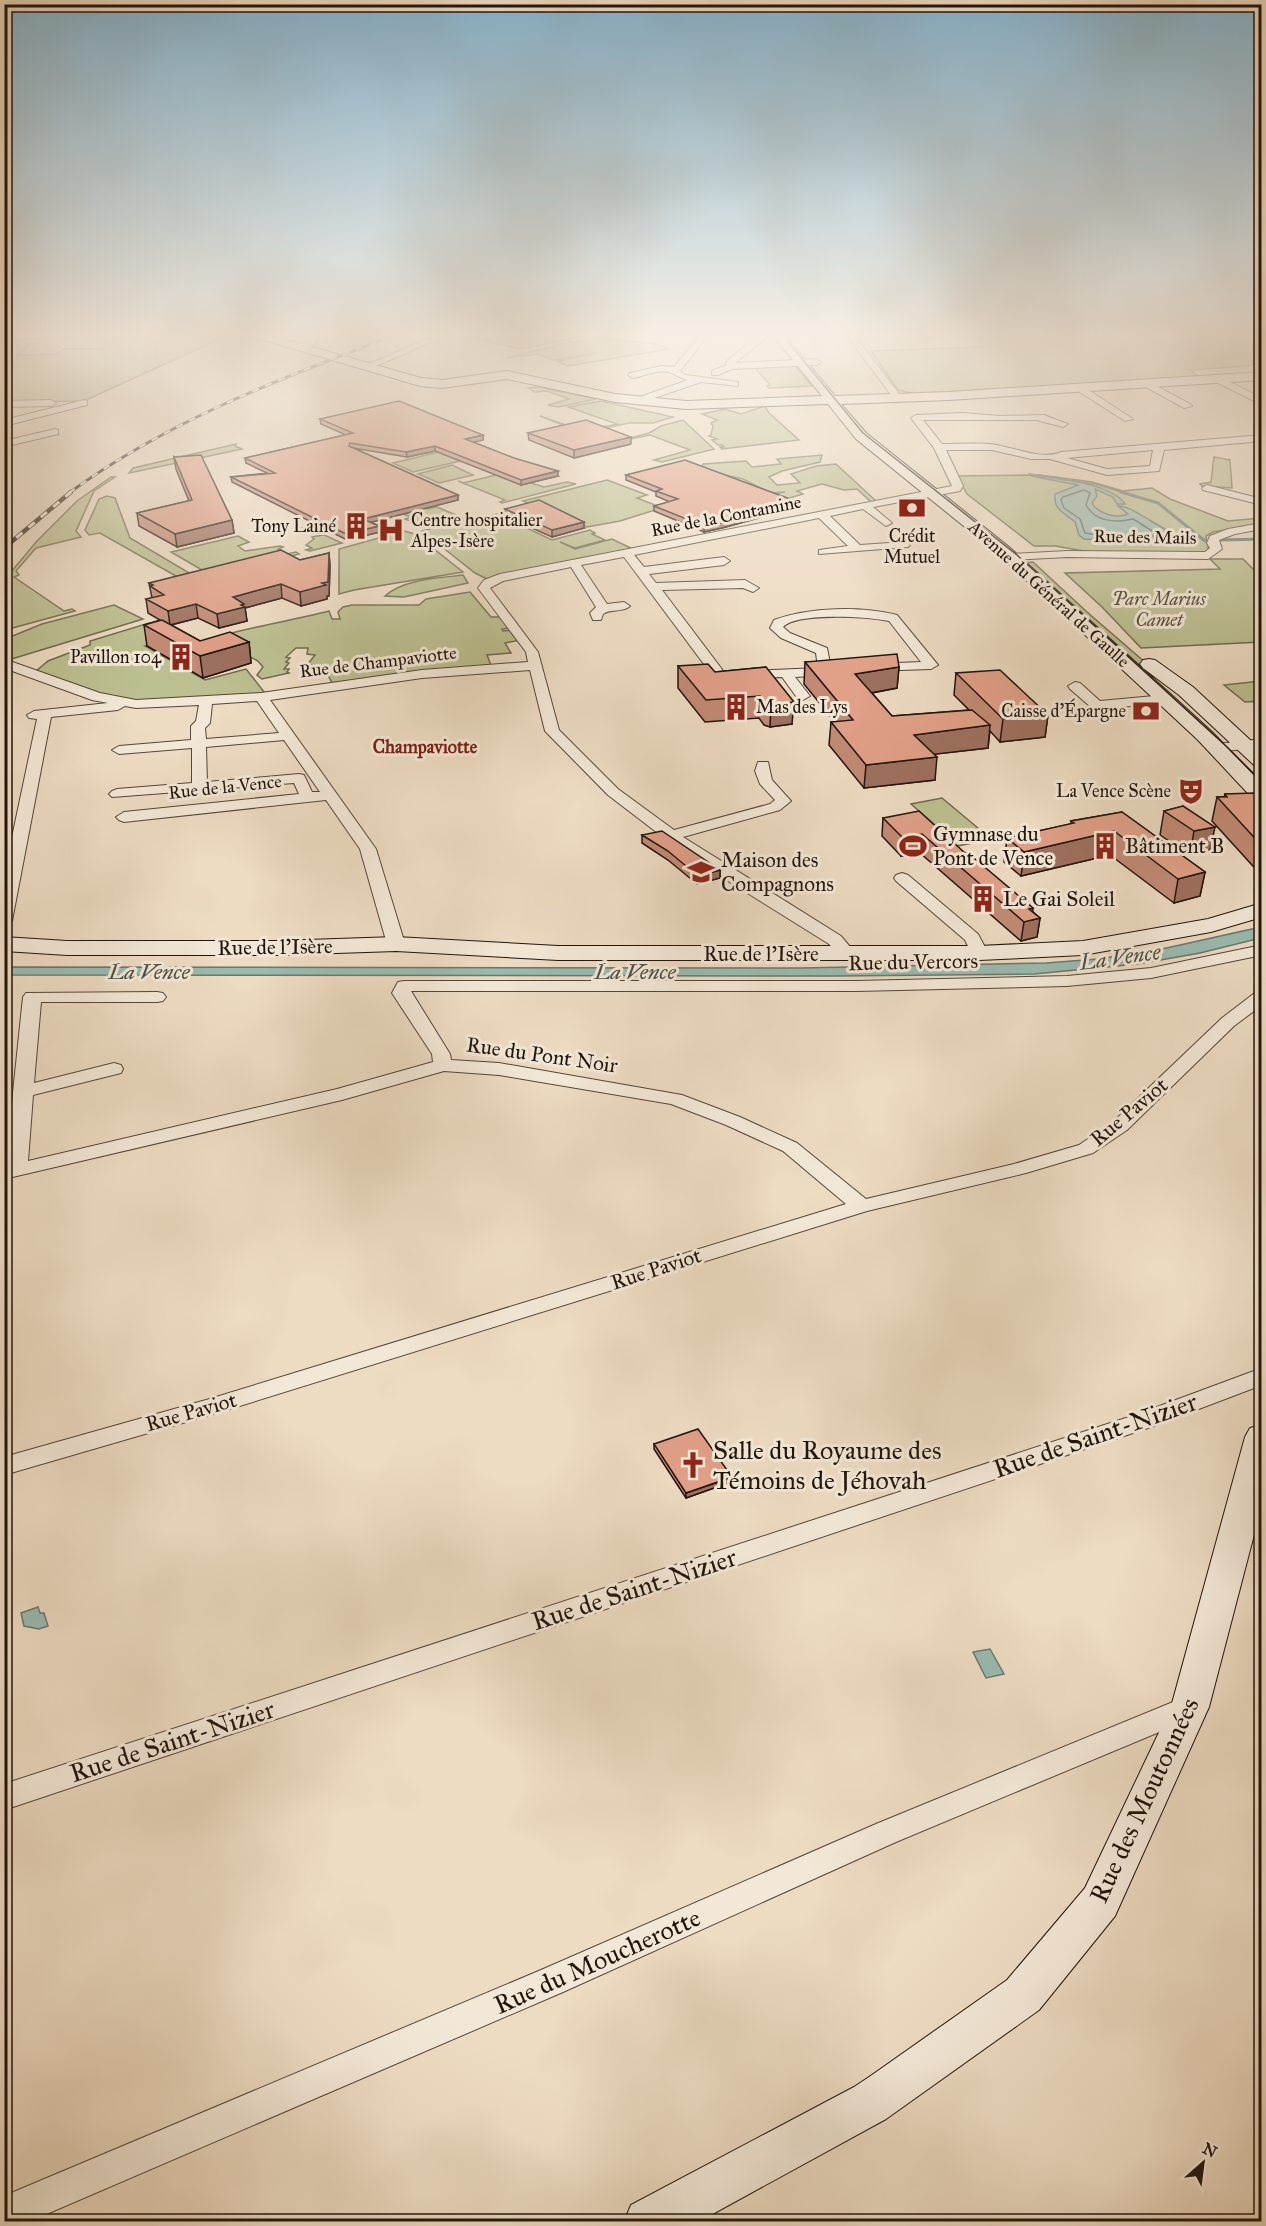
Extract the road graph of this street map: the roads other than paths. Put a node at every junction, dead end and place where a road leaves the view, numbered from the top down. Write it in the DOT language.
graph roads {
  1 [pos="39,436"];
  2 [pos="863,436"];
  3 [pos="875,436"];
  4 [pos="930,436"];
  5 [pos="1262,438"];
  6 [pos="4,444"];
  7 [pos="939,447"];
  8 [pos="1159,447"];
  9 [pos="1050,456"];
  10 [pos="1208,488"];
  11 [pos="942,493"];
  12 [pos="1262,502"];
  13 [pos="867,507"];
  14 [pos="823,515"];
  15 [pos="886,523"];
  16 [pos="1262,526"];
  17 [pos="904,546"];
  18 [pos="857,549"];
  19 [pos="824,552"];
  20 [pos="628,554"];
  21 [pos="1031,555"];
  22 [pos="1009,557"];
  23 [pos="723,560"];
  24 [pos="574,563"];
  25 [pos="640,571"];
  26 [pos="653,587"];
  27 [pos="753,588"];
  28 [pos="624,606"];
  29 [pos="4,663"];
  30 [pos="537,665"];
  31 [pos="861,669"];
  32 [pos="846,670"];
  33 [pos="825,671"];
  34 [pos="786,673"];
  35 [pos="1075,686"];
  36 [pos="803,696"];
  37 [pos="261,697"];
  38 [pos="1165,699"];
  39 [pos="206,700"];
  40 [pos="136,705"];
  41 [pos="279,737"];
  42 [pos="198,744"];
  43 [pos="1254,744"];
  44 [pos="1217,748"];
  45 [pos="119,750"];
  46 [pos="1262,762"];
  47 [pos="763,765"];
  48 [pos="200,787"];
  49 [pos="305,792"];
  50 [pos="117,794"];
  51 [pos="330,795"];
  52 [pos="1262,797"];
  53 [pos="124,817"];
  54 [pos="671,836"];
  55 [pos="902,878"];
  56 [pos="1262,910"];
  57 [pos="4,921"];
  58 [pos="396,944"];
  59 [pos="4,945"];
  60 [pos="1262,950"];
  61 [pos="979,953"];
  62 [pos="847,954"];
  63 [pos="1262,996"];
  64 [pos="157,997"];
  65 [pos="443,1065"];
  66 [pos="114,1069"];
  67 [pos="26,1091"];
  68 [pos="11,1172"];
  69 [pos="862,1206"];
  70 [pos="1262,1376"];
  71 [pos="1262,1437"];
  72 [pos="4,1466"];
  73 [pos="1190,1707"];
  74 [pos="4,1797"];
  75 [pos="4,2214"];
  76 [pos="648,2222"];
  1 -- 6 [label="street"];
  2 -- 11 [label="street, Avenue du Général de Gaulle"];
  3 -- 11 [label="street, Avenue du Général de Gaulle"];
  4 -- 7 [label="street"];
  5 -- 8 [label="street"];
  7 -- 9 [label="street"];
  7 -- 11 [label="street"];
  8 -- 9 [label="street"];
  8 -- 9 [label="street"];
  10 -- 12 [label="street"];
  11 -- 13 [label="street, Rue de la Contamine"];
  11 -- 21 [label="street, Avenue du Général de Gaulle"];
  11 -- 22 [label="street, Avenue du Général de Gaulle"];
  13 -- 14 [label="street, Rue de la Contamine"];
  13 -- 15 [label="street"];
  14 -- 18 [label="street"];
  14 -- 20 [label="street, Rue de la Contamine"];
  16 -- 21 [label="street, Rue des Mails"];
  17 -- 18 [label="street"];
  18 -- 19 [label="street"];
  20 -- 24 [label="street, Rue de la Contamine"];
  20 -- 25 [label="street, Rue de la Contamine"];
  21 -- 22 [label="street, Rue des Mails"];
  21 -- 43 [label="street, Avenue du Général de Gaulle"];
  22 -- 38 [label="street, Avenue du Général de Gaulle"];
  23 -- 25 [label="street, Rue de la Contamine"];
  24 -- 28 [label="street"];
  24 -- 30 [label="street, Rue de la Contamine"];
  25 -- 26 [label="street, Rue de la Contamine"];
  26 -- 27 [label="street"];
  26 -- 34 [label="street, Rue de la Contamine"];
  29 -- 40 [label="street, Rue de Champaviotte"];
  30 -- 37 [label="street, Rue de Champaviotte"];
  30 -- 54 [label="street"];
  31 -- 33 [label="street"];
  32 -- 33 [label="street, Rue de la Contamine"];
  33 -- 34 [label="street, Rue de la Contamine"];
  34 -- 36 [label="street"];
  35 -- 38 [label="street"];
  37 -- 39 [label="street, Rue de Champaviotte"];
  37 -- 51 [label="street, Rue de la Vence"];
  38 -- 44 [label="street, Avenue du Général de Gaulle"];
  39 -- 40 [label="street, Rue de Champaviotte"];
  39 -- 42 [label="street"];
  40 -- 57 [label="street"];
  41 -- 42 [label="street"];
  42 -- 45 [label="street"];
  42 -- 48 [label="street"];
  43 -- 44 [label="street"];
  43 -- 46 [label="street, Avenue du Général de Gaulle"];
  44 -- 52 [label="street, Avenue du Général de Gaulle"];
  47 -- 54 [label="street"];
  48 -- 49 [label="street"];
  48 -- 50 [label="street"];
  51 -- 53 [label="street, Rue de la Vence"];
  51 -- 58 [label="street, Rue de la Vence"];
  54 -- 62 [label="street"];
  55 -- 61 [label="street"];
  56 -- 61 [label="street, Rue de l'Isère"];
  58 -- 59 [label="street, Rue de l'Isère"];
  58 -- 62 [label="street, Rue de l'Isère"];
  60 -- 65 [label="street, Rue du Vercors"];
  61 -- 62 [label="street, Rue de l'Isère"];
  63 -- 69 [label="street, Rue Paviot"];
  64 -- 67 [label="street, Rue du Pont Noir"];
  65 -- 68 [label="street, Rue du Pont Noir"];
  65 -- 69 [label="street, Rue du Pont Noir"];
  66 -- 67 [label="street"];
  67 -- 68 [label="street, Rue du Pont Noir"];
  69 -- 72 [label="street, Rue Paviot"];
  70 -- 74 [label="street, Rue de Saint-Nizier"];
  71 -- 73 [label="street, Rue des Moutonnées"];
  73 -- 75 [label="street, Rue du Moucherotte"];
  73 -- 76 [label="street, Rue des Moutonnées"];
}
